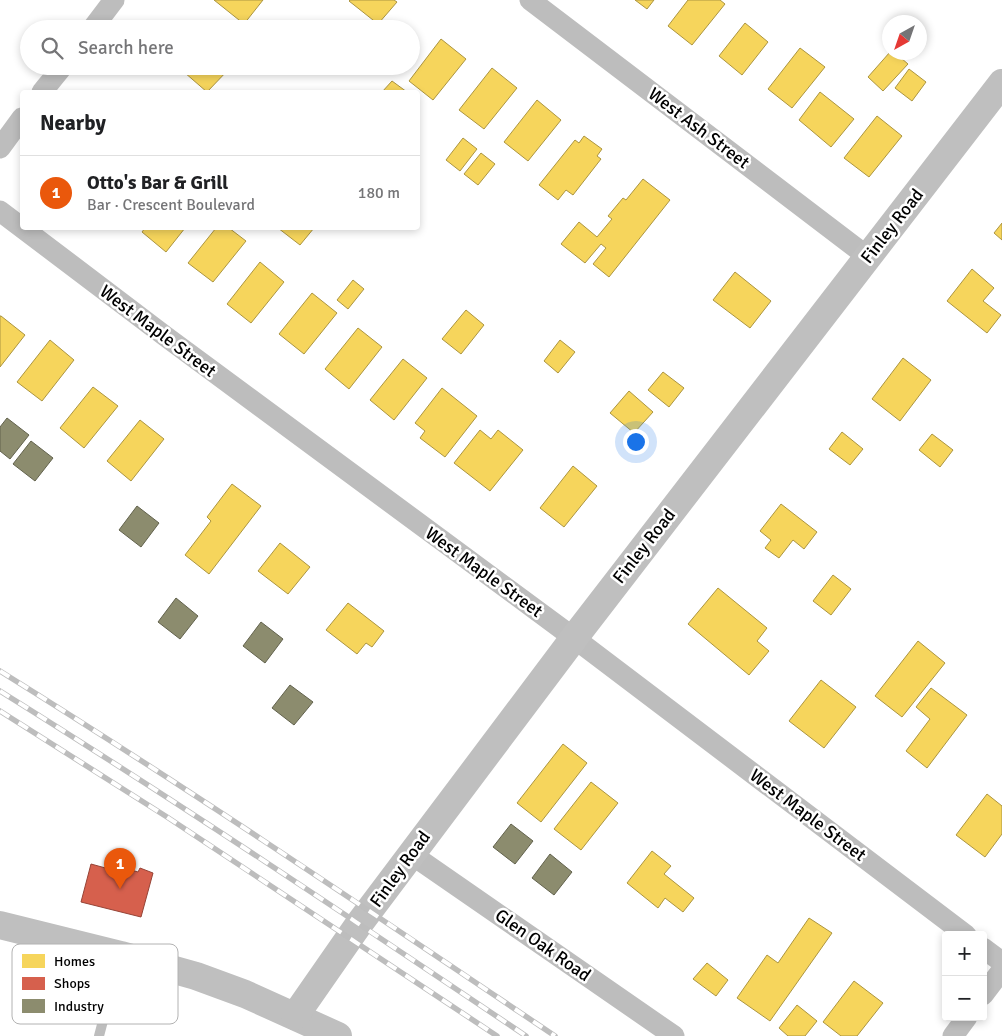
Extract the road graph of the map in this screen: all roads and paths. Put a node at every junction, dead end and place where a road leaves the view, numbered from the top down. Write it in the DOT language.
graph roads {
  1 [pos="114,0"];
  2 [pos="530,0"];
  3 [pos="99,20"];
  4 [pos="56,75"];
  5 [pos="1002,83"];
  6 [pos="44,90"];
  7 [pos="20,121"];
  8 [pos="0,148"];
  9 [pos="0,211"];
  10 [pos="20,226"];
  11 [pos="25,230"];
  12 [pos="868,257"];
  13 [pos="574,638"];
  14 [pos="411,854"];
  15 [pos="0,925"];
  16 [pos="961,931"];
  17 [pos="77,944"];
  18 [pos="987,951"];
  19 [pos="1002,962"];
  20 [pos="1002,970"];
  21 [pos="178,971"];
  22 [pos="987,990"];
  23 [pos="295,1016"];
  24 [pos="964,1021"];
  25 [pos="327,1034"];
  26 [pos="674,1036"];
  27 [pos="953,1036"];
  1 -- 3 [label="street"];
  2 -- 12 [label="street, West Ash Street"];
  4 -- 6 [label="street"];
  5 -- 12 [label="main road, Finley Road"];
  7 -- 8 [label="street"];
  9 -- 10 [label="street, West Maple Street"];
  11 -- 13 [label="street, West Maple Street"];
  12 -- 13 [label="main road, Finley Road"];
  13 -- 14 [label="main road, Finley Road"];
  13 -- 16 [label="street, West Maple Street"];
  14 -- 23 [label="main road, Finley Road"];
  14 -- 26 [label="street, Glen Oak Road"];
  15 -- 17 [label="main road"];
  18 -- 19 [label="street"];
  20 -- 22 [label="street"];
  21 -- 23 [label="main road"];
  23 -- 25 [label="main road"];
  24 -- 27 [label="street"];
}
